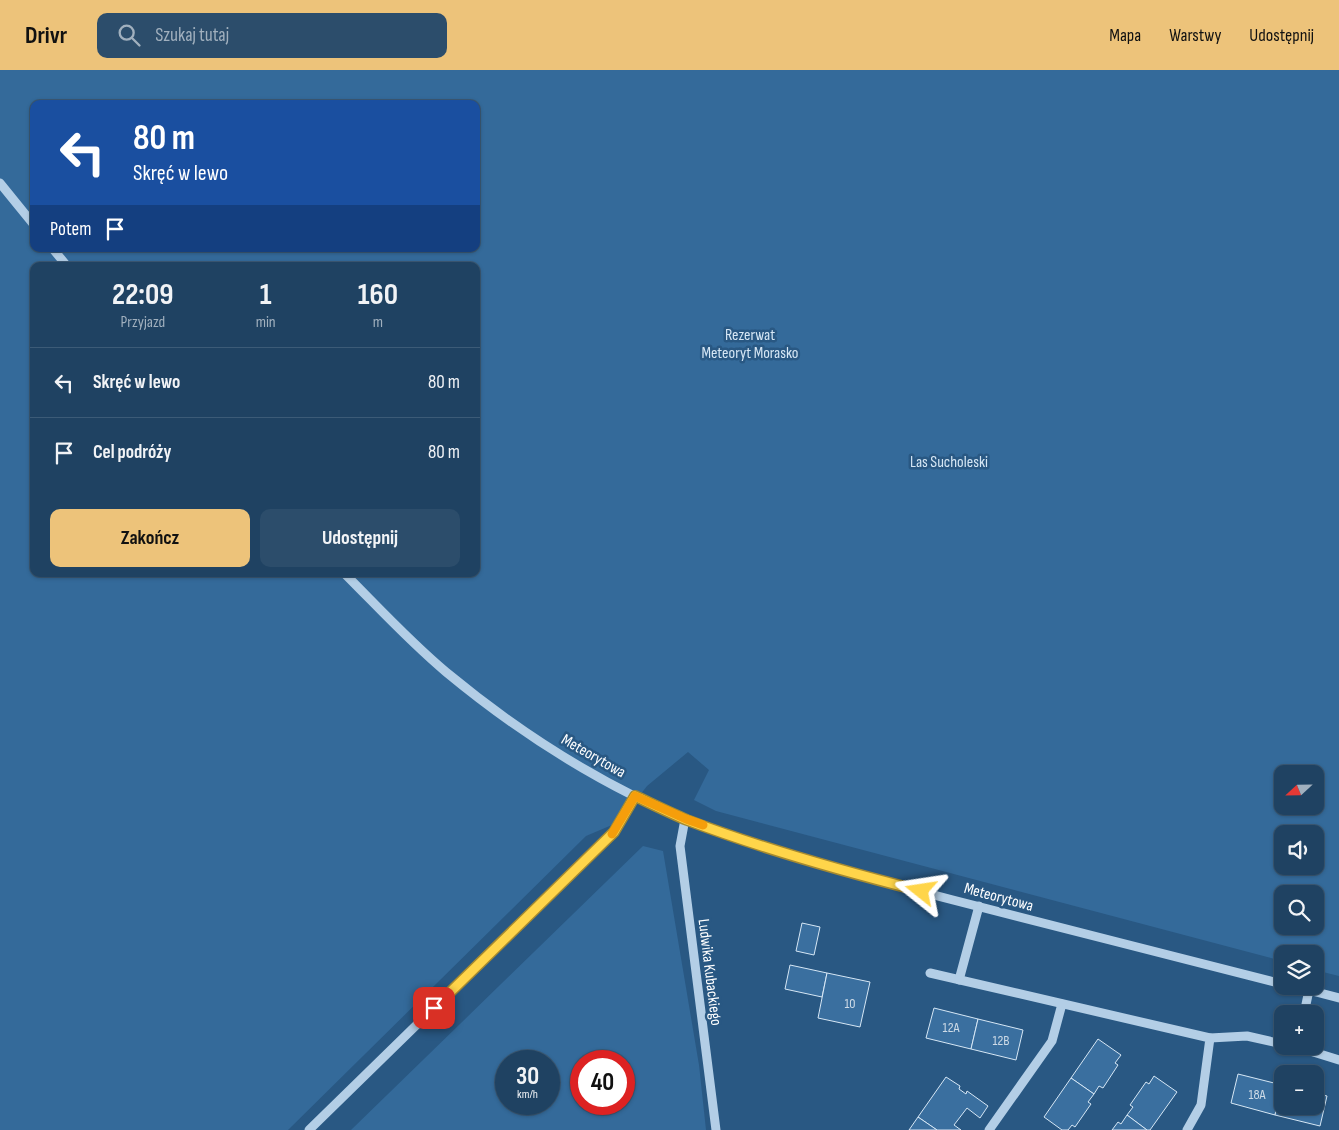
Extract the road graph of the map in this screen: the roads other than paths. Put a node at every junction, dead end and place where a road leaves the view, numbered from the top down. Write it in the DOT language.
graph roads {
  1 [pos="0,183"];
  2 [pos="30,220"];
  3 [pos="55,252"];
  4 [pos="64,262"];
  5 [pos="348,577"];
  6 [pos="635,796"];
  7 [pos="686,819"];
  8 [pos="977,908"];
  9 [pos="930,973"];
  10 [pos="959,980"];
  11 [pos="1274,982"];
  12 [pos="1324,994"];
  13 [pos="1339,998"];
  14 [pos="1062,1004"];
  15 [pos="1210,1038"];
  16 [pos="1274,1042"];
  17 [pos="1324,1055"];
  18 [pos="1339,1060"];
  19 [pos="309,1130"];
  20 [pos="716,1130"];
  21 [pos="989,1130"];
  22 [pos="1187,1130"];
  1 -- 2 [label="street"];
  3 -- 4 [label="street"];
  5 -- 6 [label="street, Meteorytowa"];
  6 -- 7 [label="street, Meteorytowa"];
  6 -- 19 [label="street"];
  7 -- 8 [label="street, Meteorytowa"];
  7 -- 20 [label="street, Ludwika Kubackiego"];
  8 -- 10 [label="street"];
  8 -- 11 [label="street, Meteorytowa"];
  9 -- 10 [label="street"];
  10 -- 14 [label="street"];
  12 -- 13 [label="street"];
  14 -- 15 [label="street"];
  14 -- 21 [label="street"];
  15 -- 16 [label="street"];
  15 -- 22 [label="street"];
  17 -- 18 [label="street"];
}
